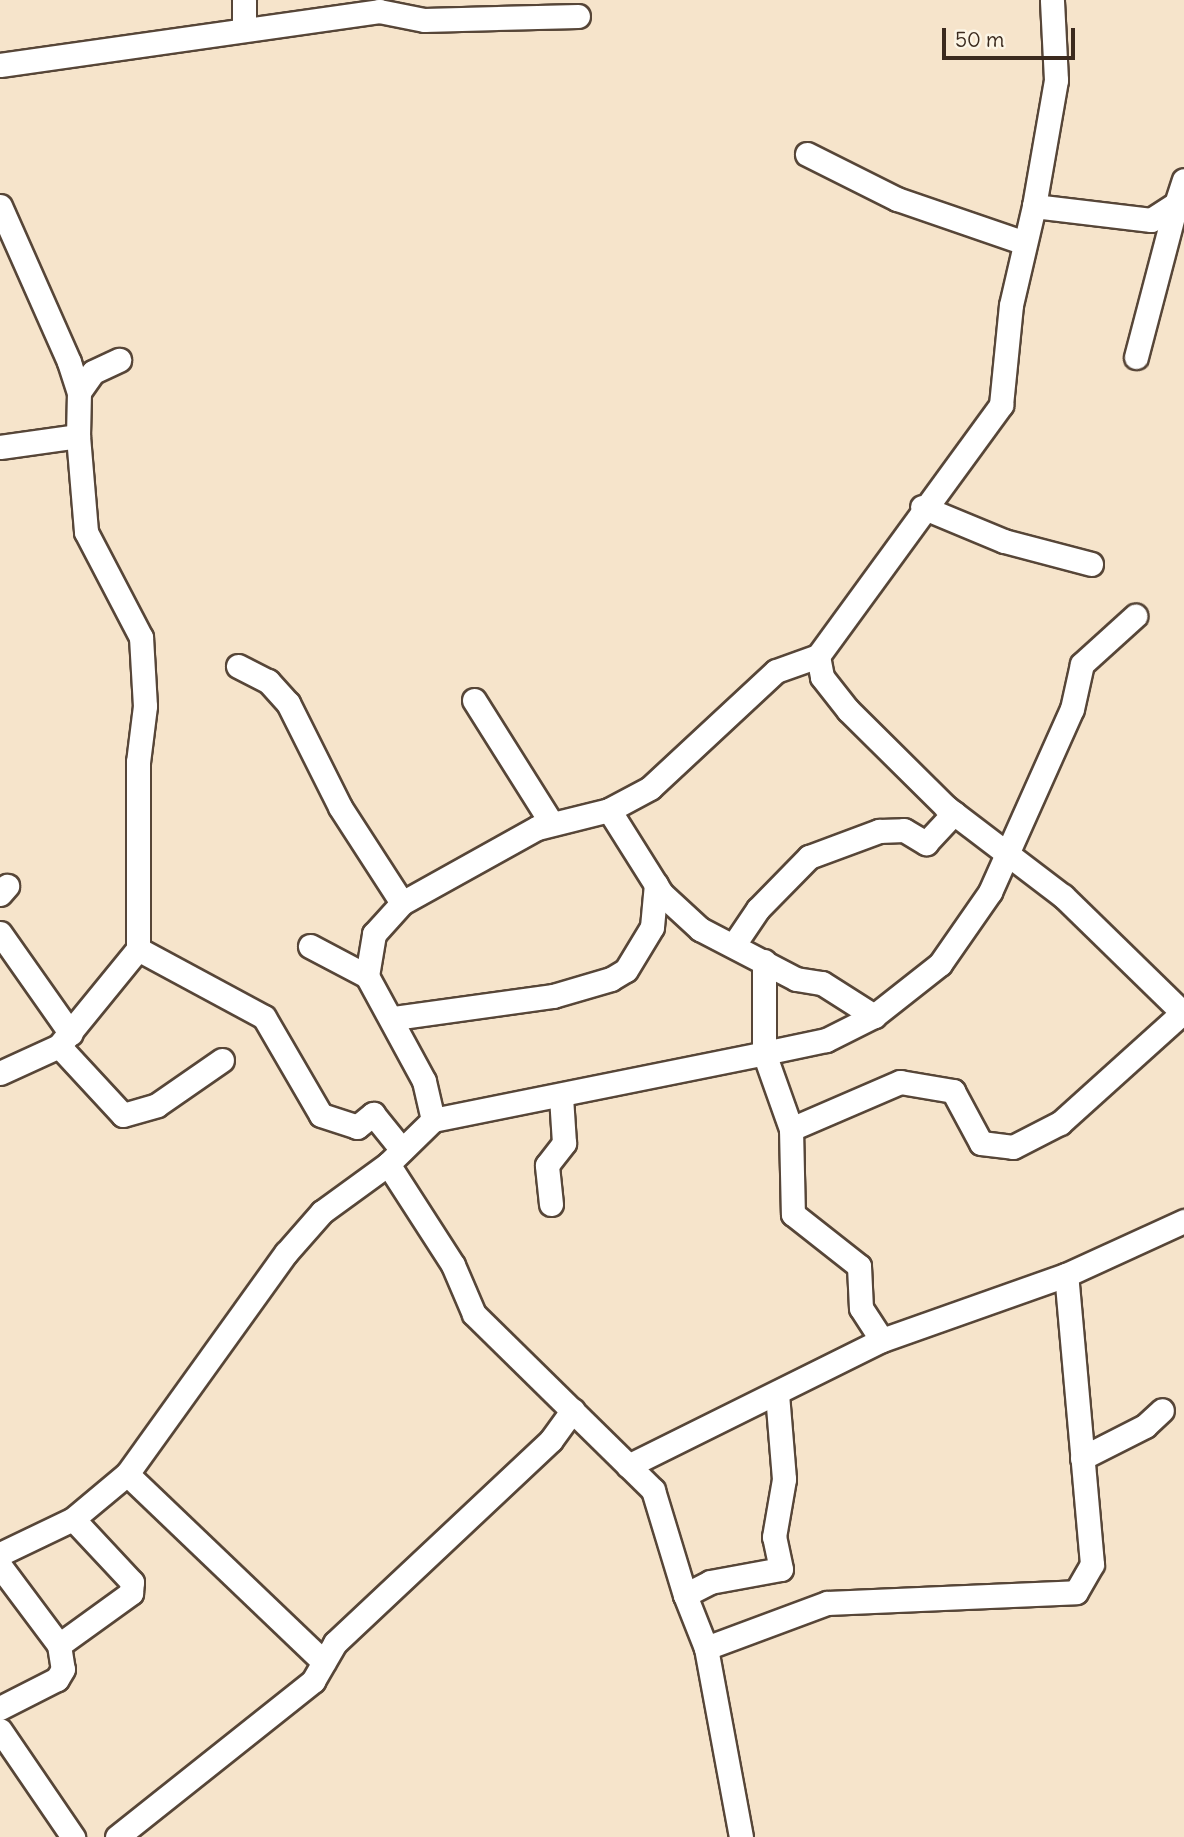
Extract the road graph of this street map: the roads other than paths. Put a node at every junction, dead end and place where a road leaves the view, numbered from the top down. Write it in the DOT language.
graph roads {
  1 [pos="244,0"];
  2 [pos="1052,0"];
  3 [pos="379,6"];
  4 [pos="578,16"];
  5 [pos="244,26"];
  6 [pos="0,65"];
  7 [pos="807,155"];
  8 [pos="1181,192"];
  9 [pos="0,206"];
  10 [pos="1034,206"];
  11 [pos="1025,243"];
  12 [pos="1136,357"];
  13 [pos="119,360"];
  14 [pos="79,392"];
  15 [pos="78,436"];
  16 [pos="0,447"];
  17 [pos="922,507"];
  18 [pos="1091,564"];
  19 [pos="1135,616"];
  20 [pos="818,656"];
  21 [pos="238,666"];
  22 [pos="474,700"];
  23 [pos="609,810"];
  24 [pos="954,813"];
  25 [pos="552,824"];
  26 [pos="1005,852"];
  27 [pos="656,884"];
  28 [pos="402,903"];
  29 [pos="0,933"];
  30 [pos="735,943"];
  31 [pos="310,946"];
  32 [pos="138,949"];
  33 [pos="764,961"];
  34 [pos="367,975"];
  35 [pos="1182,1014"];
  36 [pos="874,1016"];
  37 [pos="394,1018"];
  38 [pos="65,1040"];
  39 [pos="764,1053"];
  40 [pos="222,1060"];
  41 [pos="0,1073"];
  42 [pos="561,1097"];
  43 [pos="433,1120"];
  44 [pos="792,1129"];
  45 [pos="395,1157"];
  46 [pos="551,1204"];
  47 [pos="1184,1221"];
  48 [pos="1066,1275"];
  49 [pos="882,1339"];
  50 [pos="776,1393"];
  51 [pos="573,1410"];
  52 [pos="1162,1410"];
  53 [pos="1082,1458"];
  54 [pos="628,1466"];
  55 [pos="127,1474"];
  56 [pos="73,1519"];
  57 [pos="0,1554"];
  58 [pos="0,1566"];
  59 [pos="685,1595"];
  60 [pos="60,1645"];
  61 [pos="706,1648"];
  62 [pos="324,1662"];
  63 [pos="0,1709"];
  64 [pos="0,1730"];
  65 [pos="73,1837"];
  66 [pos="117,1837"];
  67 [pos="741,1837"];
  1 -- 5 [label="street"];
  2 -- 10 [label="street"];
  3 -- 4 [label="street"];
  3 -- 5 [label="street"];
  5 -- 6 [label="street"];
  7 -- 11 [label="street"];
  8 -- 10 [label="street"];
  8 -- 12 [label="street"];
  9 -- 14 [label="street"];
  10 -- 11 [label="street"];
  11 -- 17 [label="street"];
  13 -- 14 [label="street"];
  14 -- 15 [label="street"];
  15 -- 16 [label="street"];
  15 -- 32 [label="street"];
  17 -- 18 [label="street"];
  17 -- 20 [label="street"];
  19 -- 26 [label="street"];
  20 -- 23 [label="street"];
  20 -- 24 [label="street"];
  21 -- 28 [label="street"];
  22 -- 25 [label="street"];
  23 -- 25 [label="street"];
  23 -- 27 [label="street"];
  24 -- 26 [label="street"];
  24 -- 30 [label="street"];
  25 -- 28 [label="street"];
  26 -- 35 [label="street"];
  26 -- 36 [label="street"];
  27 -- 30 [label="street"];
  27 -- 37 [label="street"];
  28 -- 34 [label="street"];
  29 -- 38 [label="street"];
  30 -- 33 [label="street"];
  31 -- 34 [label="street"];
  32 -- 38 [label="street"];
  32 -- 45 [label="street"];
  33 -- 36 [label="street"];
  33 -- 39 [label="street"];
  34 -- 37 [label="street"];
  35 -- 44 [label="street"];
  36 -- 39 [label="street"];
  37 -- 43 [label="street"];
  38 -- 40 [label="street"];
  38 -- 41 [label="street"];
  39 -- 42 [label="street"];
  39 -- 44 [label="street"];
  42 -- 43 [label="street"];
  42 -- 46 [label="street"];
  43 -- 45 [label="street"];
  44 -- 49 [label="street"];
  45 -- 51 [label="street"];
  45 -- 55 [label="street"];
  47 -- 48 [label="street"];
  48 -- 49 [label="street"];
  48 -- 53 [label="street"];
  49 -- 50 [label="street"];
  50 -- 54 [label="street"];
  50 -- 59 [label="street"];
  51 -- 54 [label="street"];
  51 -- 62 [label="street"];
  52 -- 53 [label="street"];
  53 -- 61 [label="street"];
  54 -- 59 [label="street"];
  55 -- 56 [label="street"];
  55 -- 62 [label="street"];
  56 -- 57 [label="street"];
  56 -- 60 [label="street"];
  58 -- 60 [label="street"];
  59 -- 61 [label="street"];
  60 -- 63 [label="street"];
  61 -- 67 [label="street"];
  62 -- 66 [label="street"];
  64 -- 65 [label="street"];
}
